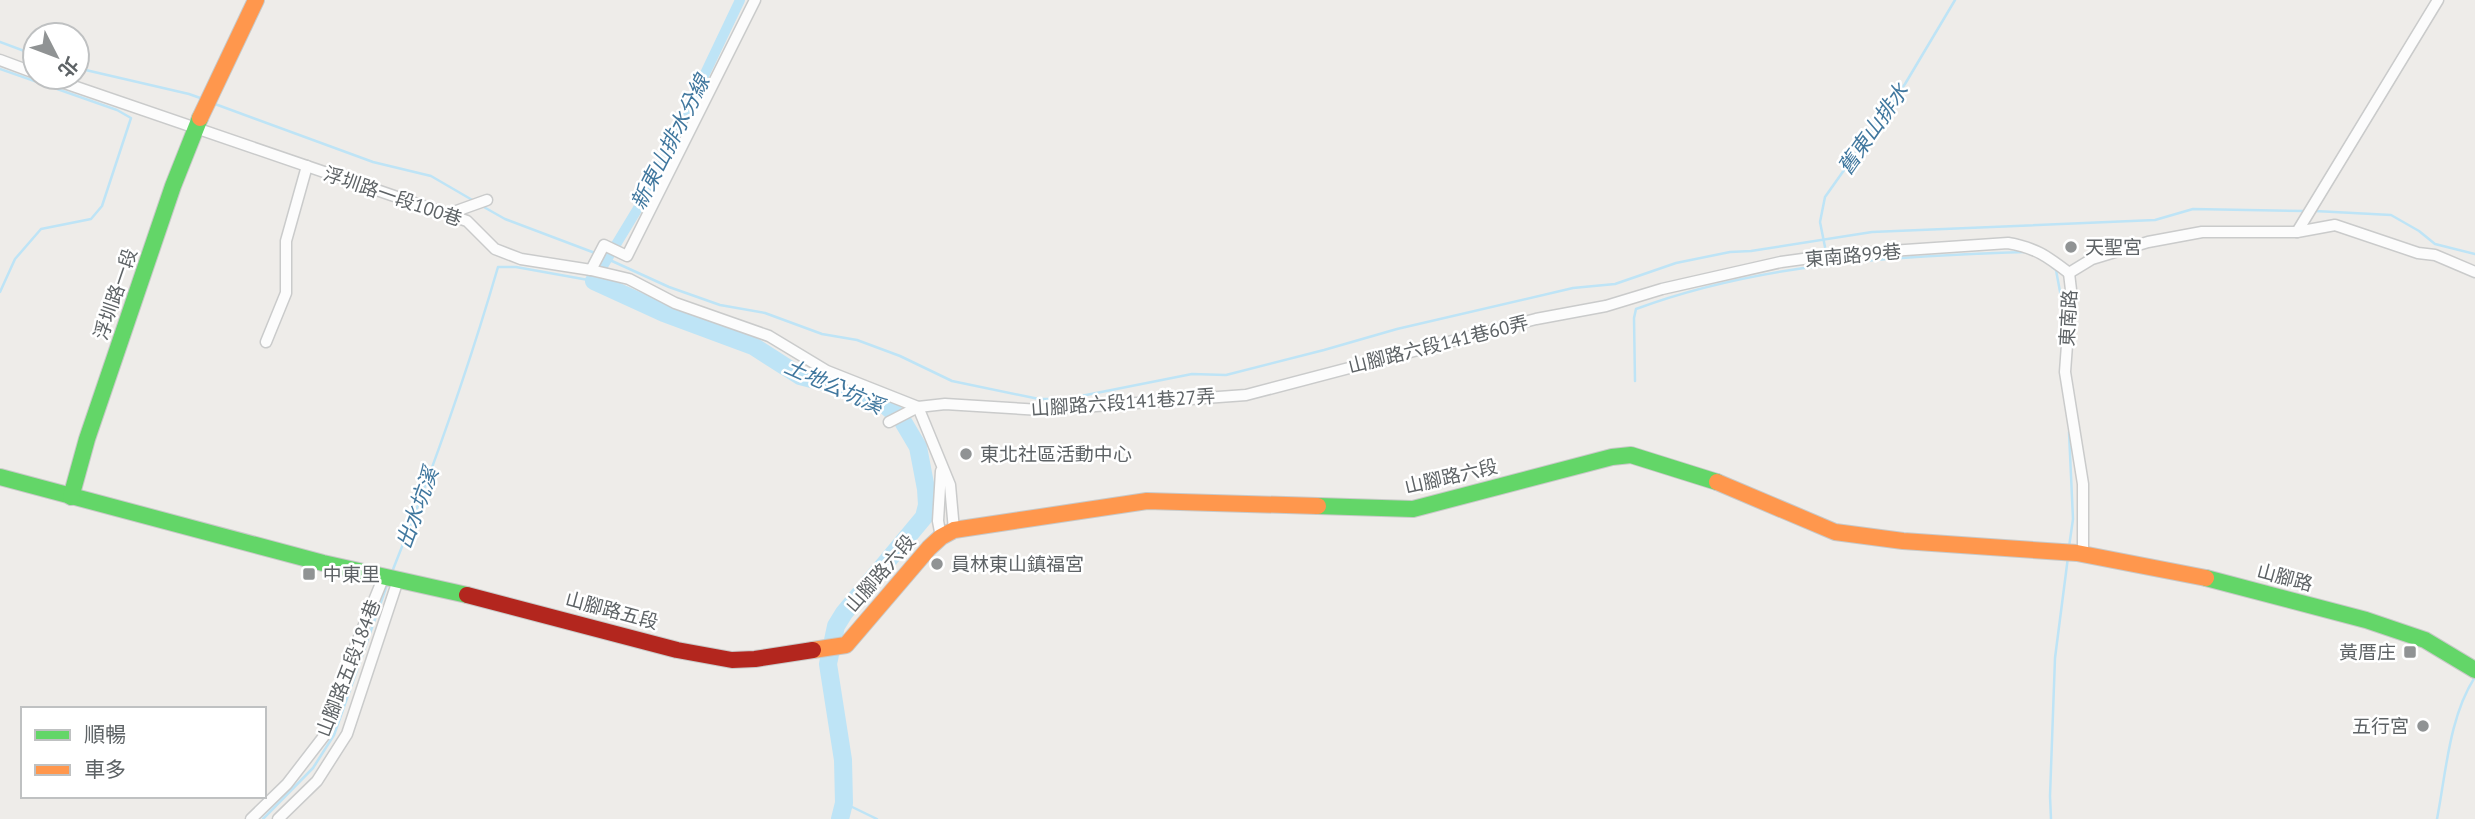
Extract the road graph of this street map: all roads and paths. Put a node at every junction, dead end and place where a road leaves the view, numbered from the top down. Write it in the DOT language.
graph roads {
  1 [pos="256,0"];
  2 [pos="755,0"];
  3 [pos="2438,0"];
  4 [pos="0,60"];
  5 [pos="21,68"];
  6 [pos="89,91"];
  7 [pos="196,127"];
  8 [pos="307,166"];
  9 [pos="487,200"];
  10 [pos="448,214"];
  11 [pos="2297,232"];
  12 [pos="591,270"];
  13 [pos="2475,272"];
  14 [pos="2069,273"];
  15 [pos="1632,299"];
  16 [pos="266,342"];
  17 [pos="1246,395"];
  18 [pos="918,407"];
  19 [pos="889,422"];
  20 [pos="0,477"];
  21 [pos="71,497"];
  22 [pos="948,533"];
  23 [pos="2080,554"];
  24 [pos="391,578"];
  25 [pos="846,645"];
  26 [pos="2474,669"];
  27 [pos="251,819"];
  28 [pos="278,819"];
  1 -- 7 [label="main road, 浮圳路一段"];
  2 -- 12 [label="street"];
  3 -- 11 [label="street"];
  4 -- 5 [label="street"];
  6 -- 7 [label="street, 浮圳路一段100巷"];
  7 -- 8 [label="street, 浮圳路一段100巷"];
  7 -- 21 [label="main road, 浮圳路一段"];
  8 -- 10 [label="street, 浮圳路一段100巷"];
  8 -- 16 [label="street, 浮圳路一段100巷"];
  9 -- 10 [label="street"];
  10 -- 12 [label="street, 浮圳路一段100巷"];
  11 -- 13 [label="street, 東南路"];
  11 -- 14 [label="street, 東南路"];
  12 -- 18 [label="street, 浮圳路一段100巷"];
  14 -- 15 [label="street, 東南路99巷"];
  14 -- 23 [label="street, 東南路"];
  15 -- 17 [label="street, 山腳路六段141巷60弄"];
  17 -- 18 [label="street, 山腳路六段141巷27弄"];
  18 -- 19 [label="street"];
  18 -- 22 [label="street"];
  20 -- 21 [label="main road, 山腳路五段"];
  21 -- 24 [label="main road, 山腳路五段"];
  22 -- 23 [label="main road, 山腳路六段"];
  22 -- 25 [label="main road, 山腳路六段"];
  23 -- 26 [label="main road, 山腳路"];
  24 -- 25 [label="main road, 山腳路五段"];
  24 -- 27 [label="street, 山腳路五段184巷"];
  24 -- 28 [label="street"];
}
